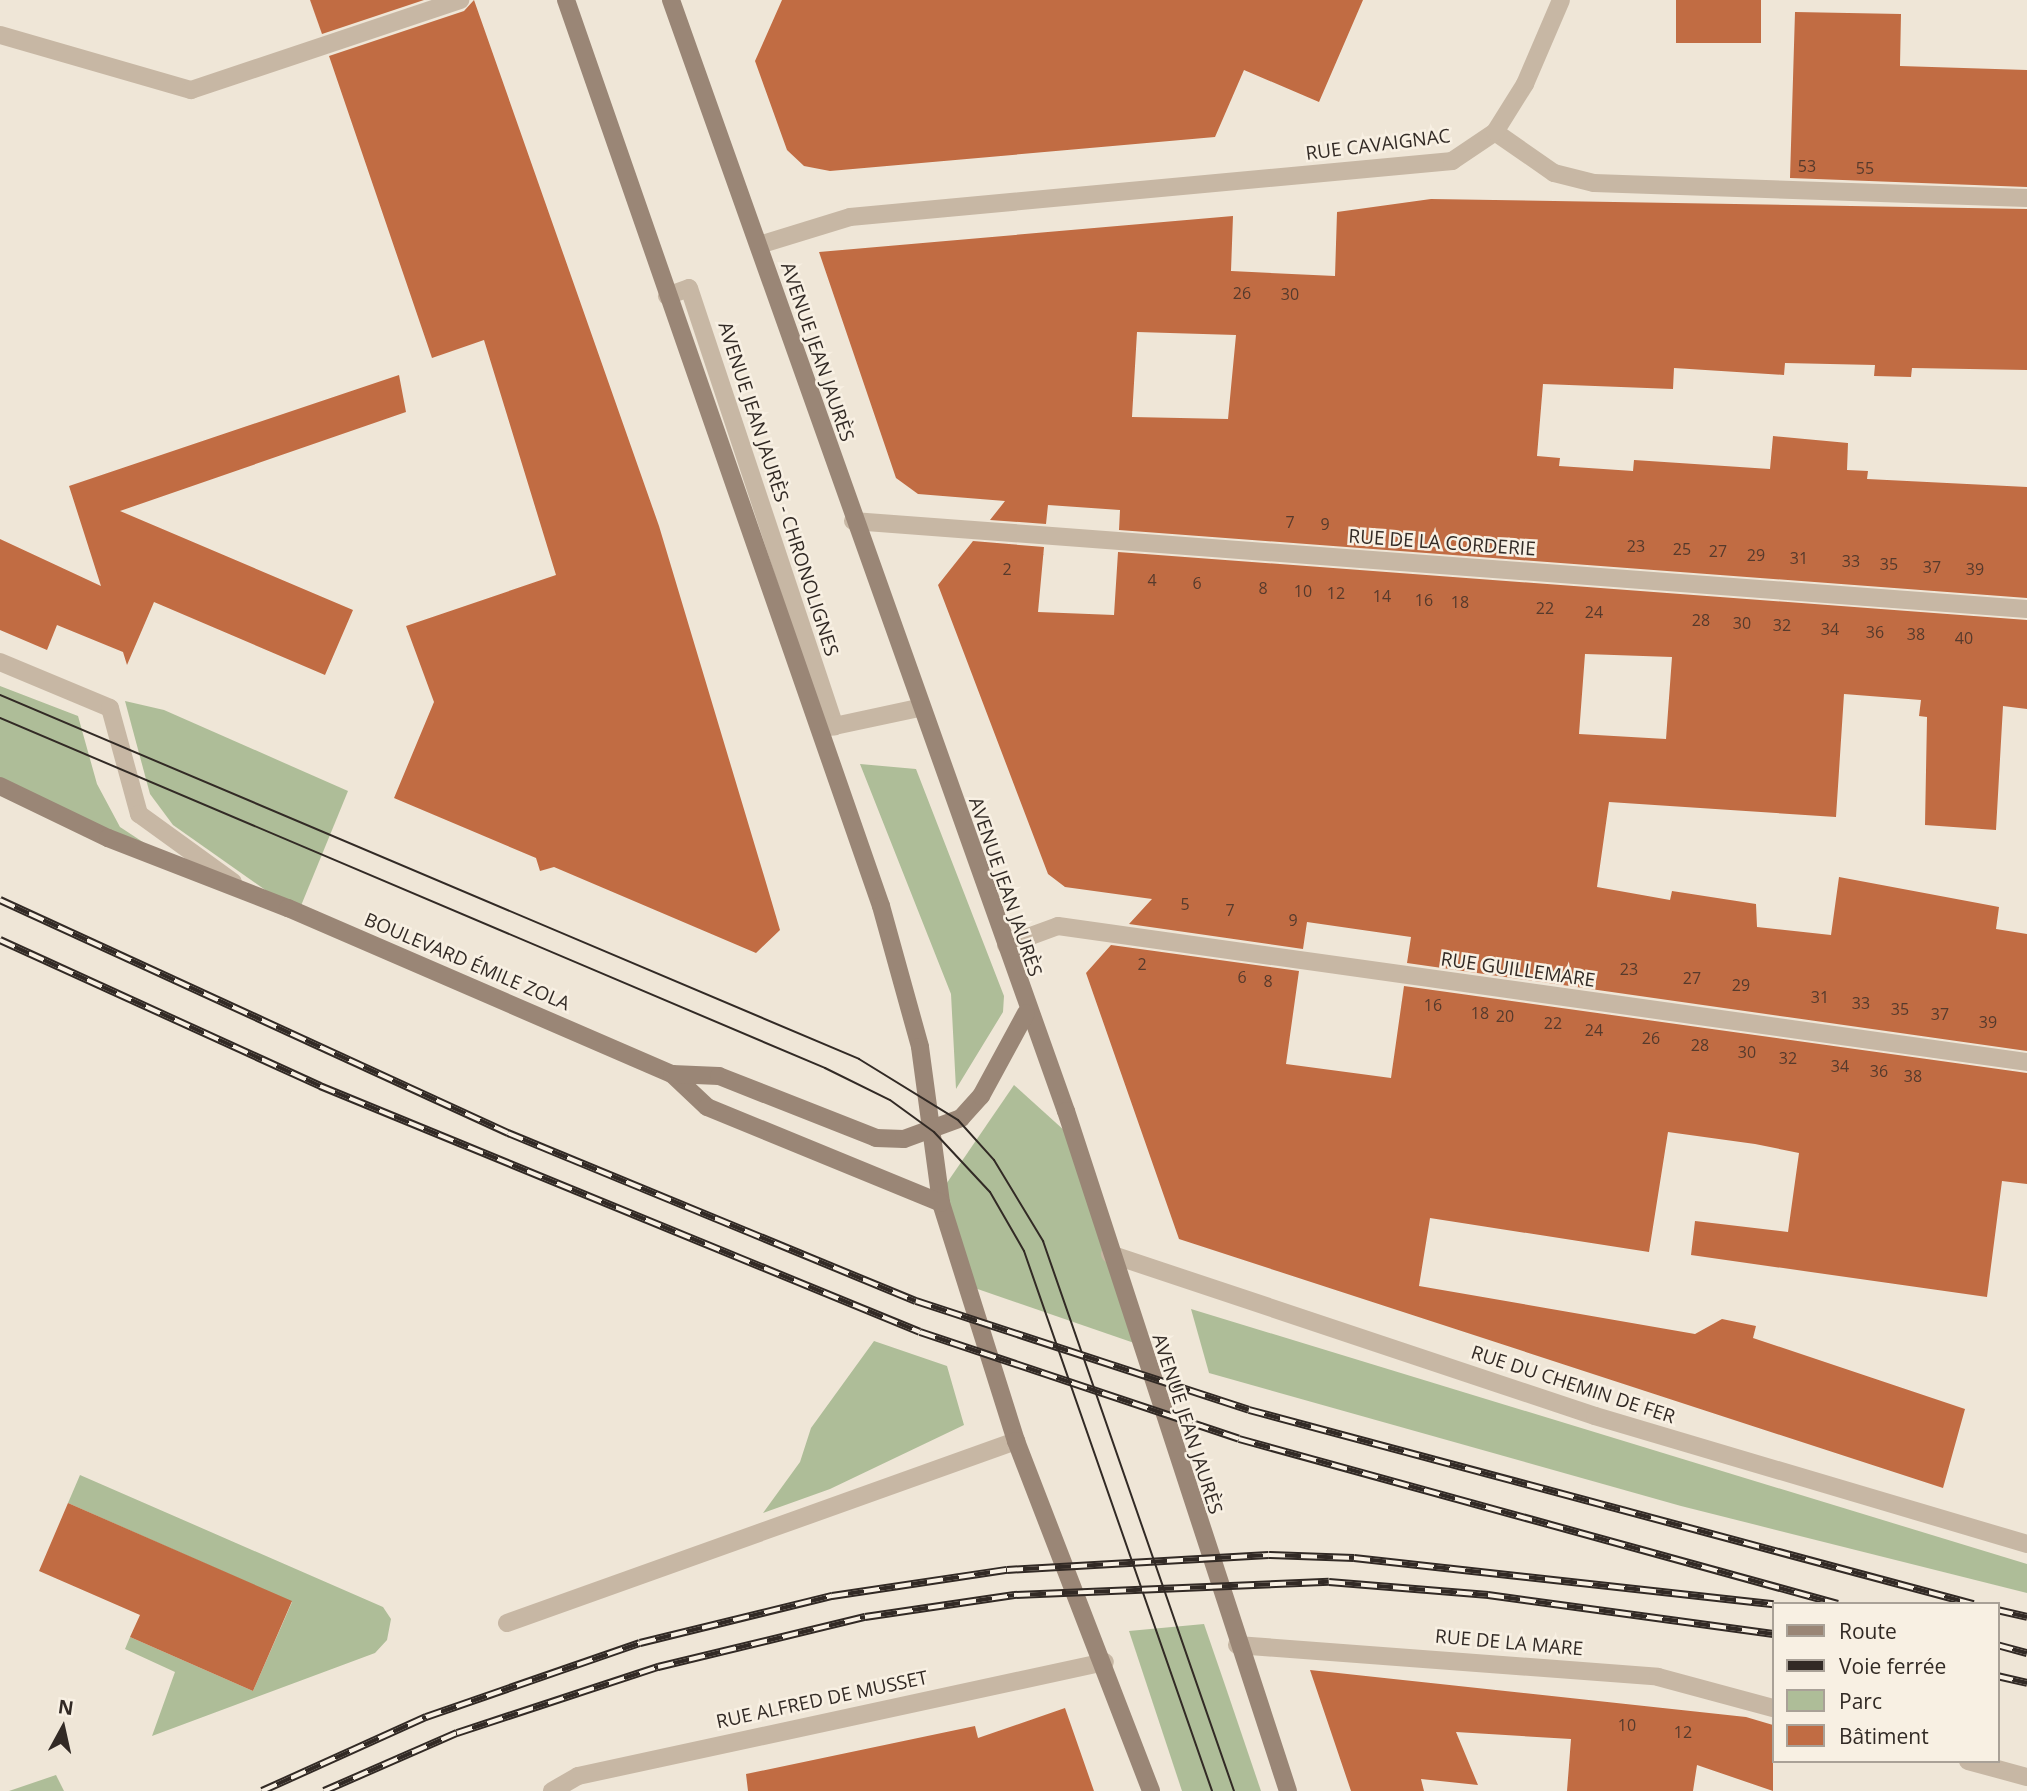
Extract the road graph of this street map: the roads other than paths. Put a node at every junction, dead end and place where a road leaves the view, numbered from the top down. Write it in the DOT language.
graph roads {
  1 [pos="460,0"];
  2 [pos="566,0"];
  3 [pos="671,0"];
  4 [pos="1561,0"];
  5 [pos="0,35"];
  6 [pos="1494,132"];
  7 [pos="2027,198"];
  8 [pos="758,245"];
  9 [pos="853,521"];
  10 [pos="2027,610"];
  11 [pos="0,662"];
  12 [pos="918,708"];
  13 [pos="827,727"];
  14 [pos="0,786"];
  15 [pos="246,890"];
  16 [pos="1006,944"];
  17 [pos="1026,1013"];
  18 [pos="2027,1062"];
  19 [pos="672,1074"];
  20 [pos="929,1133"];
  21 [pos="941,1203"];
  22 [pos="1110,1254"];
  23 [pos="1016,1441"];
  24 [pos="2027,1544"];
  25 [pos="507,1623"];
  26 [pos="1237,1645"];
  27 [pos="1105,1662"];
  28 [pos="1772,1708"];
  29 [pos="1975,1763"];
  30 [pos="2027,1777"];
  31 [pos="552,1791"];
  32 [pos="1151,1791"];
  33 [pos="1288,1791"];
  1 -- 5 [label="street"];
  2 -- 13 [label="main road"];
  3 -- 8 [label="main road, AVENUE JEAN JAURÈS"];
  4 -- 6 [label="street"];
  6 -- 7 [label="street"];
  6 -- 8 [label="street, RUE CAVAIGNAC"];
  8 -- 9 [label="main road, AVENUE JEAN JAURÈS"];
  9 -- 10 [label="street, RUE DE LA CORDERIE"];
  9 -- 12 [label="main road, AVENUE JEAN JAURÈS"];
  11 -- 15 [label="street, BOULEVARD ÉMILE ZOLA"];
  12 -- 13 [label="street"];
  12 -- 16 [label="main road, AVENUE JEAN JAURÈS"];
  13 -- 20 [label="main road"];
  14 -- 15 [label="main road, BOULEVARD ÉMILE ZOLA"];
  15 -- 19 [label="main road, BOULEVARD ÉMILE ZOLA"];
  16 -- 17 [label="main road, AVENUE JEAN JAURÈS"];
  16 -- 18 [label="street, RUE GUILLEMARE"];
  17 -- 20 [label="main road, BOULEVARD ÉMILE ZOLA"];
  17 -- 22 [label="main road, AVENUE JEAN JAURÈS"];
  19 -- 20 [label="main road, BOULEVARD ÉMILE ZOLA"];
  19 -- 21 [label="main road, BOULEVARD ÉMILE ZOLA"];
  20 -- 21 [label="main road"];
  21 -- 23 [label="main road"];
  22 -- 24 [label="street, RUE DU CHEMIN DE FER"];
  22 -- 26 [label="main road, AVENUE JEAN JAURÈS"];
  23 -- 25 [label="street"];
  23 -- 27 [label="main road"];
  26 -- 28 [label="street, RUE DE LA MARE"];
  26 -- 33 [label="main road, AVENUE JEAN JAURÈS"];
  27 -- 31 [label="street, RUE ALFRED DE MUSSET"];
  27 -- 32 [label="main road"];
  29 -- 30 [label="street"];
}
